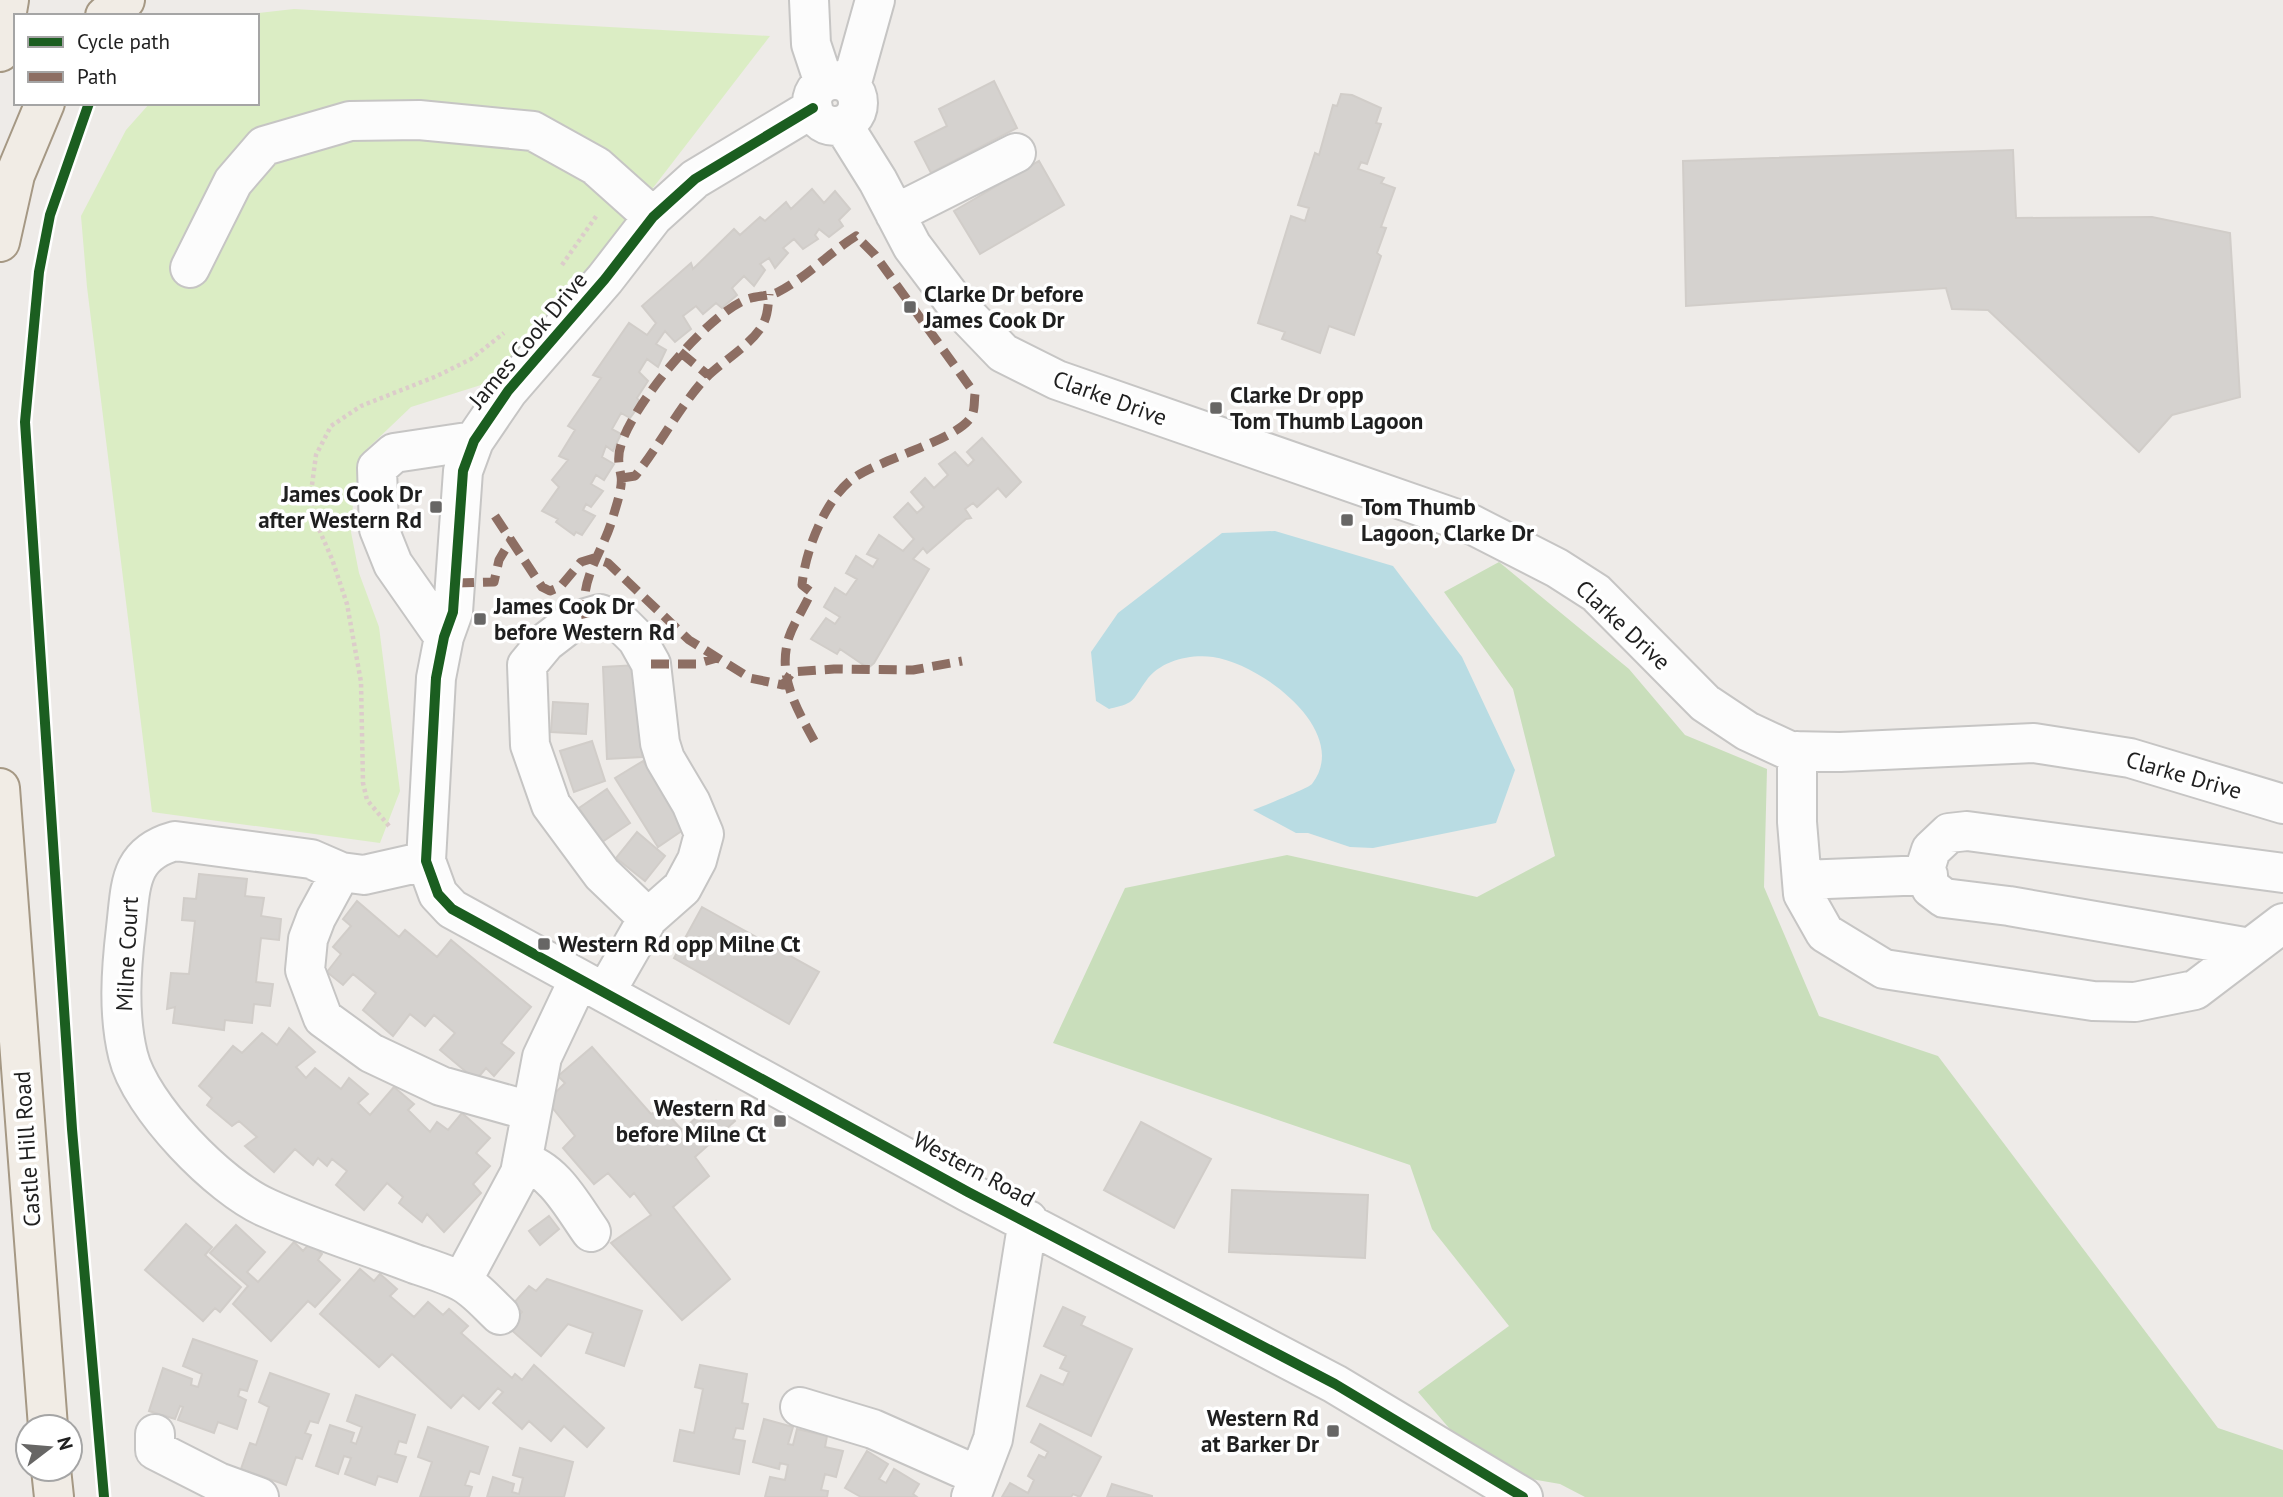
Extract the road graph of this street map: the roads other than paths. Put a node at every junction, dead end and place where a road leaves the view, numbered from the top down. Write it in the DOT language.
graph roads {
  1 [pos="9,0"];
  2 [pos="125,0"];
  3 [pos="809,0"];
  4 [pos="875,0"];
  5 [pos="108,14"];
  6 [pos="0,52"];
  7 [pos="833,100"];
  8 [pos="43,105"];
  9 [pos="1016,153"];
  10 [pos="895,214"];
  11 [pos="653,217"];
  12 [pos="0,242"];
  13 [pos="190,268"];
  14 [pos="474,441"];
  15 [pos="444,637"];
  16 [pos="1797,751"];
  17 [pos="0,788"];
  18 [pos="2283,804"];
  19 [pos="426,861"];
  20 [pos="341,872"];
  21 [pos="2283,873"];
  22 [pos="1928,876"];
  23 [pos="1802,880"];
  24 [pos="648,918"];
  25 [pos="2283,923"];
  26 [pos="2250,948"];
  27 [pos="592,986"];
  28 [pos="530,1111"];
  29 [pos="522,1162"];
  30 [pos="1028,1220"];
  31 [pos="591,1232"];
  32 [pos="461,1281"];
  33 [pos="500,1315"];
  34 [pos="800,1407"];
  35 [pos="47,1413"];
  36 [pos="155,1434"];
  37 [pos="1469,1484"];
  38 [pos="975,1487"];
  39 [pos="258,1497"];
  40 [pos="1523,1497"];
  1 -- 6 [label="main road"];
  2 -- 5 [label="main road"];
  3 -- 7 [label="street, Clarke Drive"];
  4 -- 7 [label="street"];
  7 -- 10 [label="street, Clarke Drive"];
  7 -- 11 [label="street, James Cook Drive"];
  8 -- 12 [label="main road"];
  9 -- 10 [label="street"];
  10 -- 16 [label="street, Clarke Drive"];
  11 -- 13 [label="street"];
  11 -- 14 [label="street, James Cook Drive"];
  14 -- 15 [label="street, James Cook Drive"];
  14 -- 15 [label="street"];
  15 -- 19 [label="street, James Cook Drive"];
  16 -- 18 [label="street, Clarke Drive"];
  16 -- 23 [label="street"];
  17 -- 35 [label="main road, Castle Hill Road"];
  19 -- 20 [label="street, Milne Court"];
  19 -- 27 [label="street, Western Road"];
  20 -- 28 [label="street"];
  20 -- 32 [label="street, Milne Court"];
  21 -- 22 [label="street"];
  22 -- 23 [label="street"];
  22 -- 26 [label="street"];
  23 -- 26 [label="street"];
  24 -- 24 [label="street"];
  24 -- 27 [label="street"];
  25 -- 26 [label="street"];
  27 -- 28 [label="street"];
  27 -- 30 [label="street, Western Road"];
  28 -- 29 [label="street"];
  29 -- 31 [label="street"];
  29 -- 32 [label="street"];
  30 -- 37 [label="street, Western Road"];
  30 -- 38 [label="street"];
  32 -- 33 [label="street, Milne Court"];
  34 -- 38 [label="street"];
  36 -- 39 [label="street"];
  37 -- 40 [label="street, Western Road"];
}
